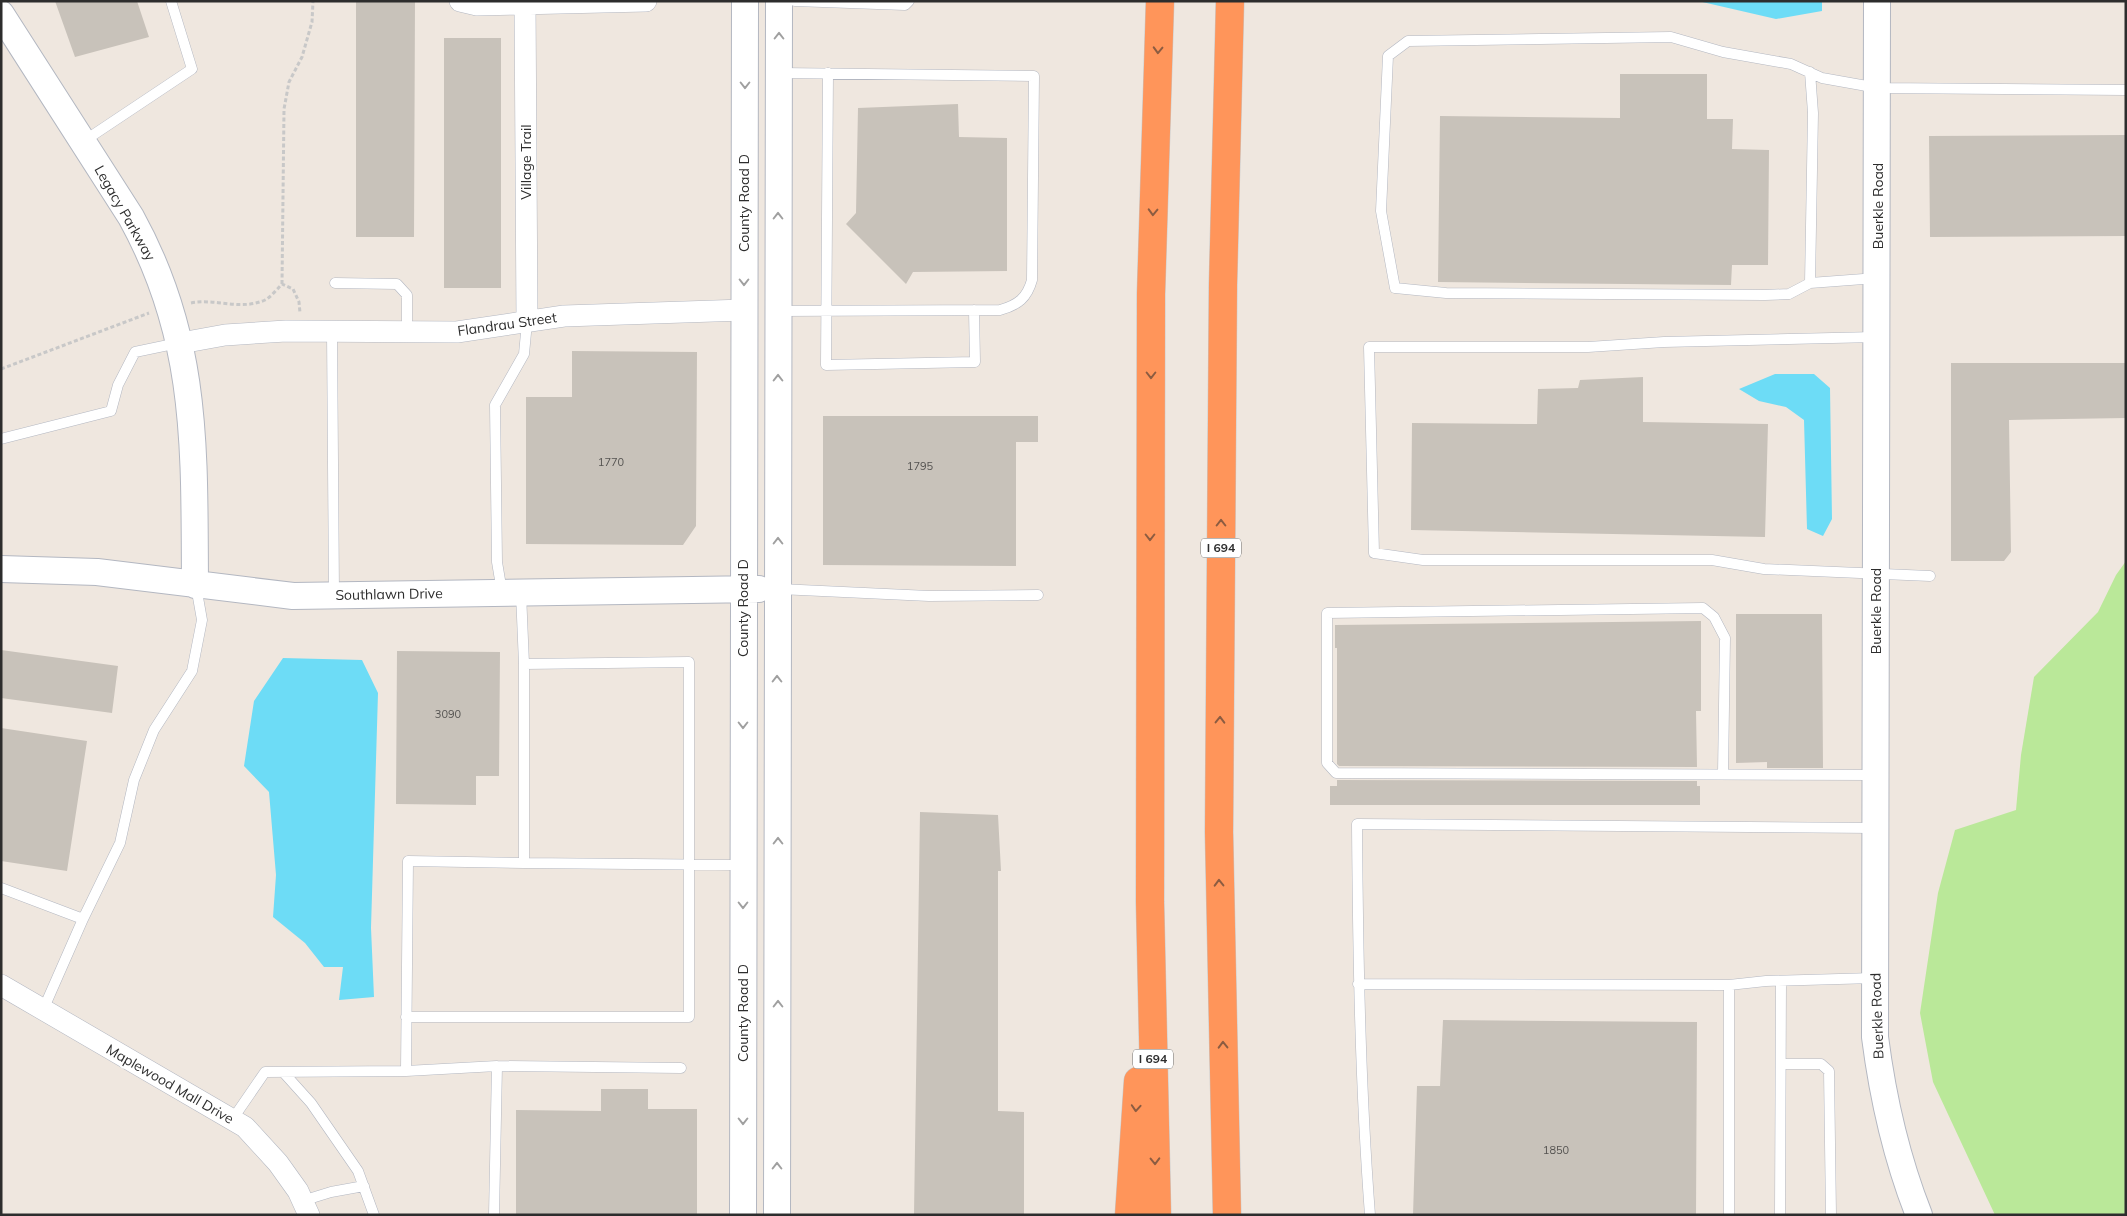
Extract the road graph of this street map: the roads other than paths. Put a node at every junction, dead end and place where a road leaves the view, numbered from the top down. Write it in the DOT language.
graph roads {
  1 [pos="171,1"];
  2 [pos="460,1"];
  3 [pos="646,1"];
  4 [pos="745,1"];
  5 [pos="779,1"];
  6 [pos="795,1"];
  7 [pos="909,1"];
  8 [pos="1160,1"];
  9 [pos="1230,1"];
  10 [pos="1877,1"];
  11 [pos="525,2"];
  12 [pos="839,2"];
  13 [pos="1,14"];
  14 [pos="1810,72"];
  15 [pos="779,73"];
  16 [pos="828,73"];
  17 [pos="1878,88"];
  18 [pos="2126,90"];
  19 [pos="83,142"];
  20 [pos="1878,278"];
  21 [pos="336,283"];
  22 [pos="1810,283"];
  23 [pos="744,310"];
  24 [pos="974,310"];
  25 [pos="778,311"];
  26 [pos="826,311"];
  27 [pos="527,322"];
  28 [pos="332,331"];
  29 [pos="407,332"];
  30 [pos="1877,337"];
  31 [pos="181,343"];
  32 [pos="1,439"];
  33 [pos="1,569"];
  34 [pos="1876,574"];
  35 [pos="1930,576"];
  36 [pos="196,585"];
  37 [pos="743,588"];
  38 [pos="778,589"];
  39 [pos="511,592"];
  40 [pos="1038,595"];
  41 [pos="334,596"];
  42 [pos="524,664"];
  43 [pos="1723,774"];
  44 [pos="1876,775"];
  45 [pos="1875,828"];
  46 [pos="524,863"];
  47 [pos="688,865"];
  48 [pos="743,865"];
  49 [pos="2,888"];
  50 [pos="1150,902"];
  51 [pos="83,919"];
  52 [pos="1875,978"];
  53 [pos="1782,981"];
  54 [pos="1358,984"];
  55 [pos="1,985"];
  56 [pos="1729,985"];
  57 [pos="43,1010"];
  58 [pos="406,1017"];
  59 [pos="1780,1064"];
  60 [pos="497,1066"];
  61 [pos="681,1068"];
  62 [pos="406,1071"];
  63 [pos="284,1072"];
  64 [pos="1224,1094"];
  65 [pos="232,1120"];
  66 [pos="364,1186"];
  67 [pos="306,1208"];
  68 [pos="374,1215"];
  69 [pos="494,1215"];
  70 [pos="743,1215"];
  71 [pos="777,1215"];
  72 [pos="1129,1215"];
  73 [pos="1157,1215"];
  74 [pos="1227,1215"];
  75 [pos="1237,1215"];
  76 [pos="1370,1215"];
  77 [pos="1729,1215"];
  78 [pos="1780,1215"];
  79 [pos="1831,1215"];
  80 [pos="1919,1215"];
  1 -- 19 [label="lane"];
  2 -- 11 [label="street"];
  3 -- 11 [label="street"];
  4 -- 23 [label="street, County Road D, one-way"];
  15 -- 5 [label="street, one-way"];
  6 -- 12 [label="lane"];
  7 -- 12 [label="lane"];
  8 -- 50 [label="highway, I 694, one-way"];
  64 -- 9 [label="highway, I 694, one-way"];
  10 -- 17 [label="street, Buerkle Road"];
  11 -- 27 [label="street, Village Trail"];
  13 -- 19 [label="street, Legacy Parkway"];
  14 -- 17 [label="lane"];
  14 -- 22 [label="lane"];
  14 -- 22 [label="lane"];
  15 -- 16 [label="lane"];
  25 -- 15 [label="street, one-way"];
  16 -- 24 [label="lane"];
  16 -- 26 [label="lane"];
  17 -- 18 [label="lane"];
  17 -- 20 [label="street, Buerkle Road"];
  19 -- 31 [label="street, Legacy Parkway"];
  20 -- 22 [label="lane"];
  20 -- 30 [label="street, Buerkle Road"];
  21 -- 29 [label="lane"];
  23 -- 27 [label="street, Flandrau Street"];
  23 -- 37 [label="street, County Road D"];
  24 -- 26 [label="lane"];
  24 -- 26 [label="lane"];
  25 -- 26 [label="lane"];
  38 -- 25 [label="street, one-way"];
  27 -- 29 [label="street, Flandrau Street"];
  27 -- 39 [label="lane"];
  28 -- 29 [label="street, Flandrau Street"];
  28 -- 31 [label="street, Flandrau Street"];
  28 -- 41 [label="lane"];
  30 -- 34 [label="street, Buerkle Road"];
  30 -- 34 [label="lane"];
  31 -- 32 [label="lane"];
  31 -- 36 [label="street, Legacy Parkway"];
  33 -- 36 [label="street, Southlawn Drive"];
  34 -- 35 [label="lane"];
  34 -- 44 [label="street, Buerkle Road"];
  36 -- 41 [label="street, Southlawn Drive"];
  36 -- 51 [label="lane"];
  37 -- 38 [label="street, Southlawn Drive"];
  37 -- 39 [label="street, Southlawn Drive"];
  37 -- 48 [label="street, County Road D, one-way"];
  38 -- 40 [label="lane"];
  71 -- 38 [label="street, one-way"];
  39 -- 41 [label="street, Southlawn Drive"];
  39 -- 42 [label="lane"];
  42 -- 46 [label="lane"];
  42 -- 47 [label="lane"];
  43 -- 43 [label="lane"];
  43 -- 44 [label="lane"];
  44 -- 45 [label="street, Buerkle Road"];
  45 -- 52 [label="street, Buerkle Road"];
  45 -- 54 [label="lane"];
  46 -- 47 [label="lane"];
  46 -- 58 [label="lane"];
  47 -- 48 [label="lane"];
  47 -- 58 [label="lane"];
  48 -- 70 [label="street, County Road D, one-way"];
  49 -- 51 [label="lane"];
  50 -- 72 [label="highway, one-way"];
  50 -- 73 [label="highway, I 694, one-way"];
  51 -- 57 [label="lane"];
  52 -- 53 [label="lane"];
  52 -- 80 [label="street, Buerkle Road"];
  53 -- 56 [label="lane"];
  53 -- 59 [label="lane"];
  54 -- 56 [label="lane"];
  54 -- 76 [label="lane"];
  55 -- 57 [label="street, Maplewood Mall Drive"];
  56 -- 77 [label="lane"];
  57 -- 65 [label="street, Maplewood Mall Drive"];
  58 -- 62 [label="lane"];
  59 -- 78 [label="lane"];
  59 -- 79 [label="lane"];
  60 -- 61 [label="lane"];
  60 -- 62 [label="lane"];
  60 -- 69 [label="lane"];
  62 -- 63 [label="lane"];
  63 -- 65 [label="lane"];
  63 -- 66 [label="lane"];
  64 -- 74 [label="highway, I 694"];
  64 -- 75 [label="highway"];
  65 -- 67 [label="street, Maplewood Mall Drive"];
  66 -- 67 [label="lane"];
  66 -- 68 [label="lane"];
}
